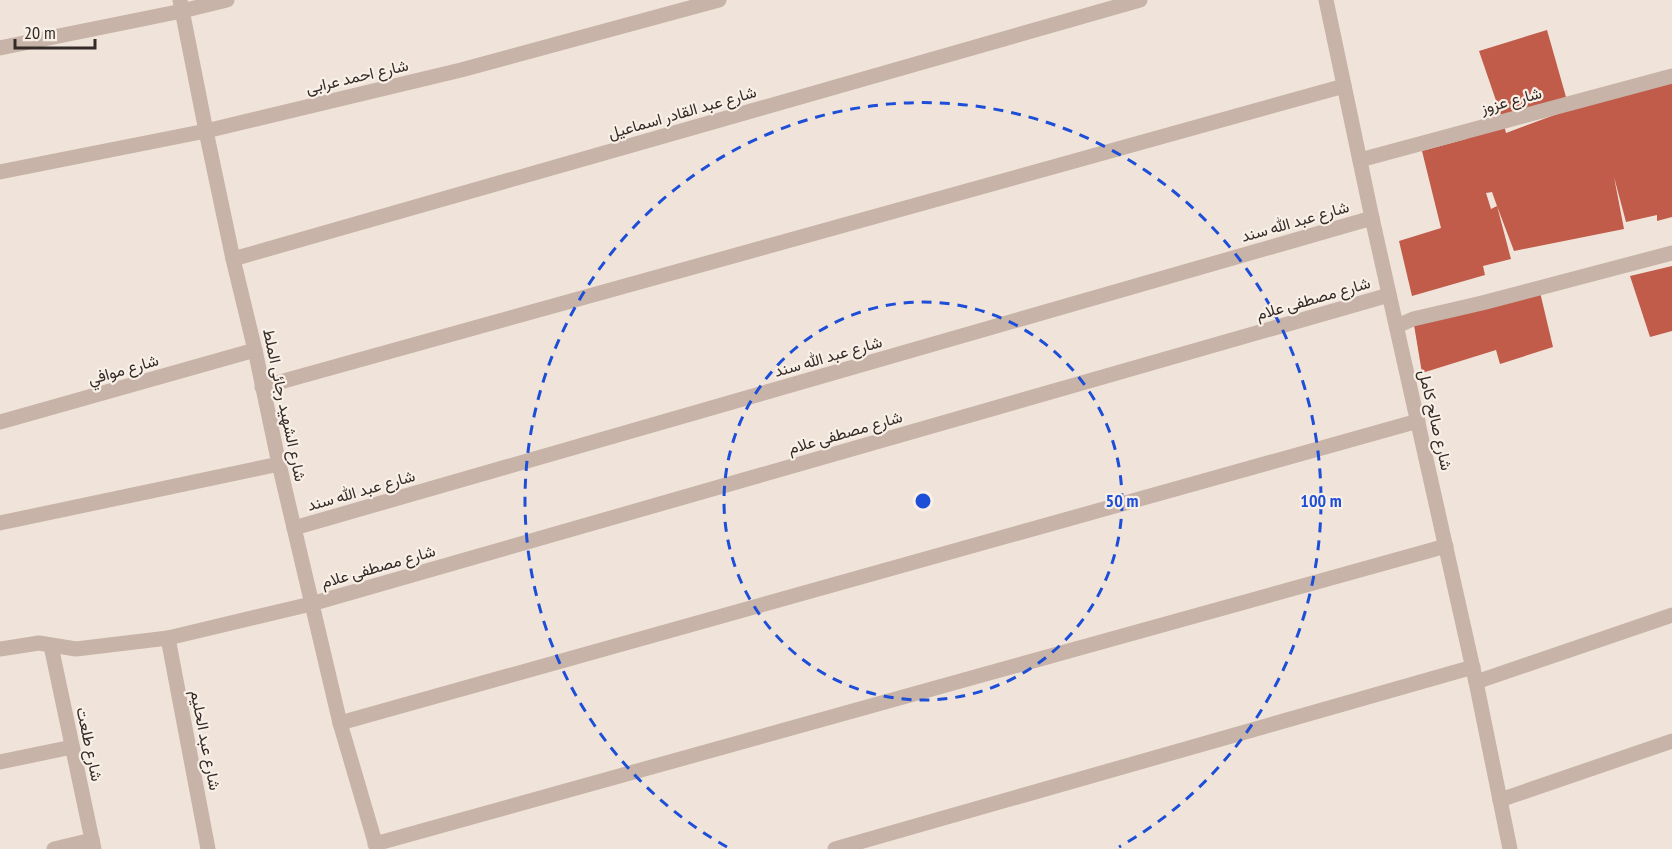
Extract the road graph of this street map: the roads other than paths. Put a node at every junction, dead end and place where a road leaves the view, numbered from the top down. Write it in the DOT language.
graph roads {
  1 [pos="227,0"];
  2 [pos="719,0"];
  3 [pos="1140,0"];
  4 [pos="1326,0"];
  5 [pos="181,6"];
  6 [pos="0,48"];
  7 [pos="1672,76"];
  8 [pos="1344,86"];
  9 [pos="206,131"];
  10 [pos="1360,160"];
  11 [pos="0,172"];
  12 [pos="1372,218"];
  13 [pos="1672,253"];
  14 [pos="233,259"];
  15 [pos="1389,295"];
  16 [pos="1396,326"];
  17 [pos="255,350"];
  18 [pos="262,387"];
  19 [pos="1418,421"];
  20 [pos="0,422"];
  21 [pos="279,464"];
  22 [pos="0,523"];
  23 [pos="294,528"];
  24 [pos="1446,546"];
  25 [pos="311,604"];
  26 [pos="1672,615"];
  27 [pos="168,638"];
  28 [pos="51,646"];
  29 [pos="0,649"];
  30 [pos="1474,675"];
  31 [pos="340,723"];
  32 [pos="1672,741"];
  33 [pos="72,747"];
  34 [pos="0,762"];
  35 [pos="1500,800"];
  36 [pos="93,844"];
  37 [pos="376,846"];
  38 [pos="54,849"];
  39 [pos="208,849"];
  40 [pos="835,849"];
  41 [pos="1510,849"];
  1 -- 5 [label="street"];
  2 -- 9 [label="street, شارع احمد عرابى"];
  3 -- 14 [label="street, شارع عبد القادر اسماعيل"];
  4 -- 8 [label="street, شارع صالح كامل"];
  5 -- 6 [label="street"];
  5 -- 9 [label="street, شارع الشهيد رجائى الملط"];
  7 -- 10 [label="street, شارع عزوز"];
  8 -- 10 [label="street, شارع صالح كامل"];
  8 -- 18 [label="street"];
  9 -- 11 [label="street, شارع احمد عرابى"];
  9 -- 14 [label="street, شارع الشهيد رجائى الملط"];
  10 -- 12 [label="street, شارع صالح كامل"];
  12 -- 15 [label="street, شارع صالح كامل"];
  12 -- 23 [label="street, شارع عبد الله سند"];
  13 -- 16 [label="street"];
  14 -- 17 [label="street, شارع الشهيد رجائى الملط"];
  15 -- 16 [label="street, شارع صالح كامل"];
  15 -- 25 [label="street, شارع مصطفى علام"];
  16 -- 19 [label="street, شارع صالح كامل"];
  17 -- 18 [label="street, شارع الشهيد رجائى الملط"];
  17 -- 20 [label="street, شارع موافي"];
  18 -- 21 [label="street, شارع الشهيد رجائى الملط"];
  19 -- 24 [label="street, شارع صالح كامل"];
  19 -- 31 [label="street"];
  21 -- 22 [label="street"];
  21 -- 23 [label="street, شارع الشهيد رجائى الملط"];
  23 -- 25 [label="street, شارع الشهيد رجائى الملط"];
  24 -- 30 [label="street, شارع صالح كامل"];
  24 -- 37 [label="street"];
  25 -- 27 [label="street, شارع مصطفى علام"];
  25 -- 31 [label="street, شارع الشهيد رجائى الملط"];
  26 -- 30 [label="street"];
  27 -- 28 [label="street, شارع مصطفى علام"];
  27 -- 39 [label="street, شارع عبد الحليم"];
  28 -- 29 [label="street, شارع مصطفى علام"];
  28 -- 33 [label="street, شارع طلعت"];
  30 -- 35 [label="street, شارع صالح كامل"];
  30 -- 40 [label="street"];
  31 -- 37 [label="street, شارع الشهيد رجائى الملط"];
  32 -- 35 [label="street"];
  33 -- 34 [label="street"];
  33 -- 36 [label="street, شارع طلعت"];
  35 -- 41 [label="street, شارع صالح كامل"];
  36 -- 38 [label="street"];
}
